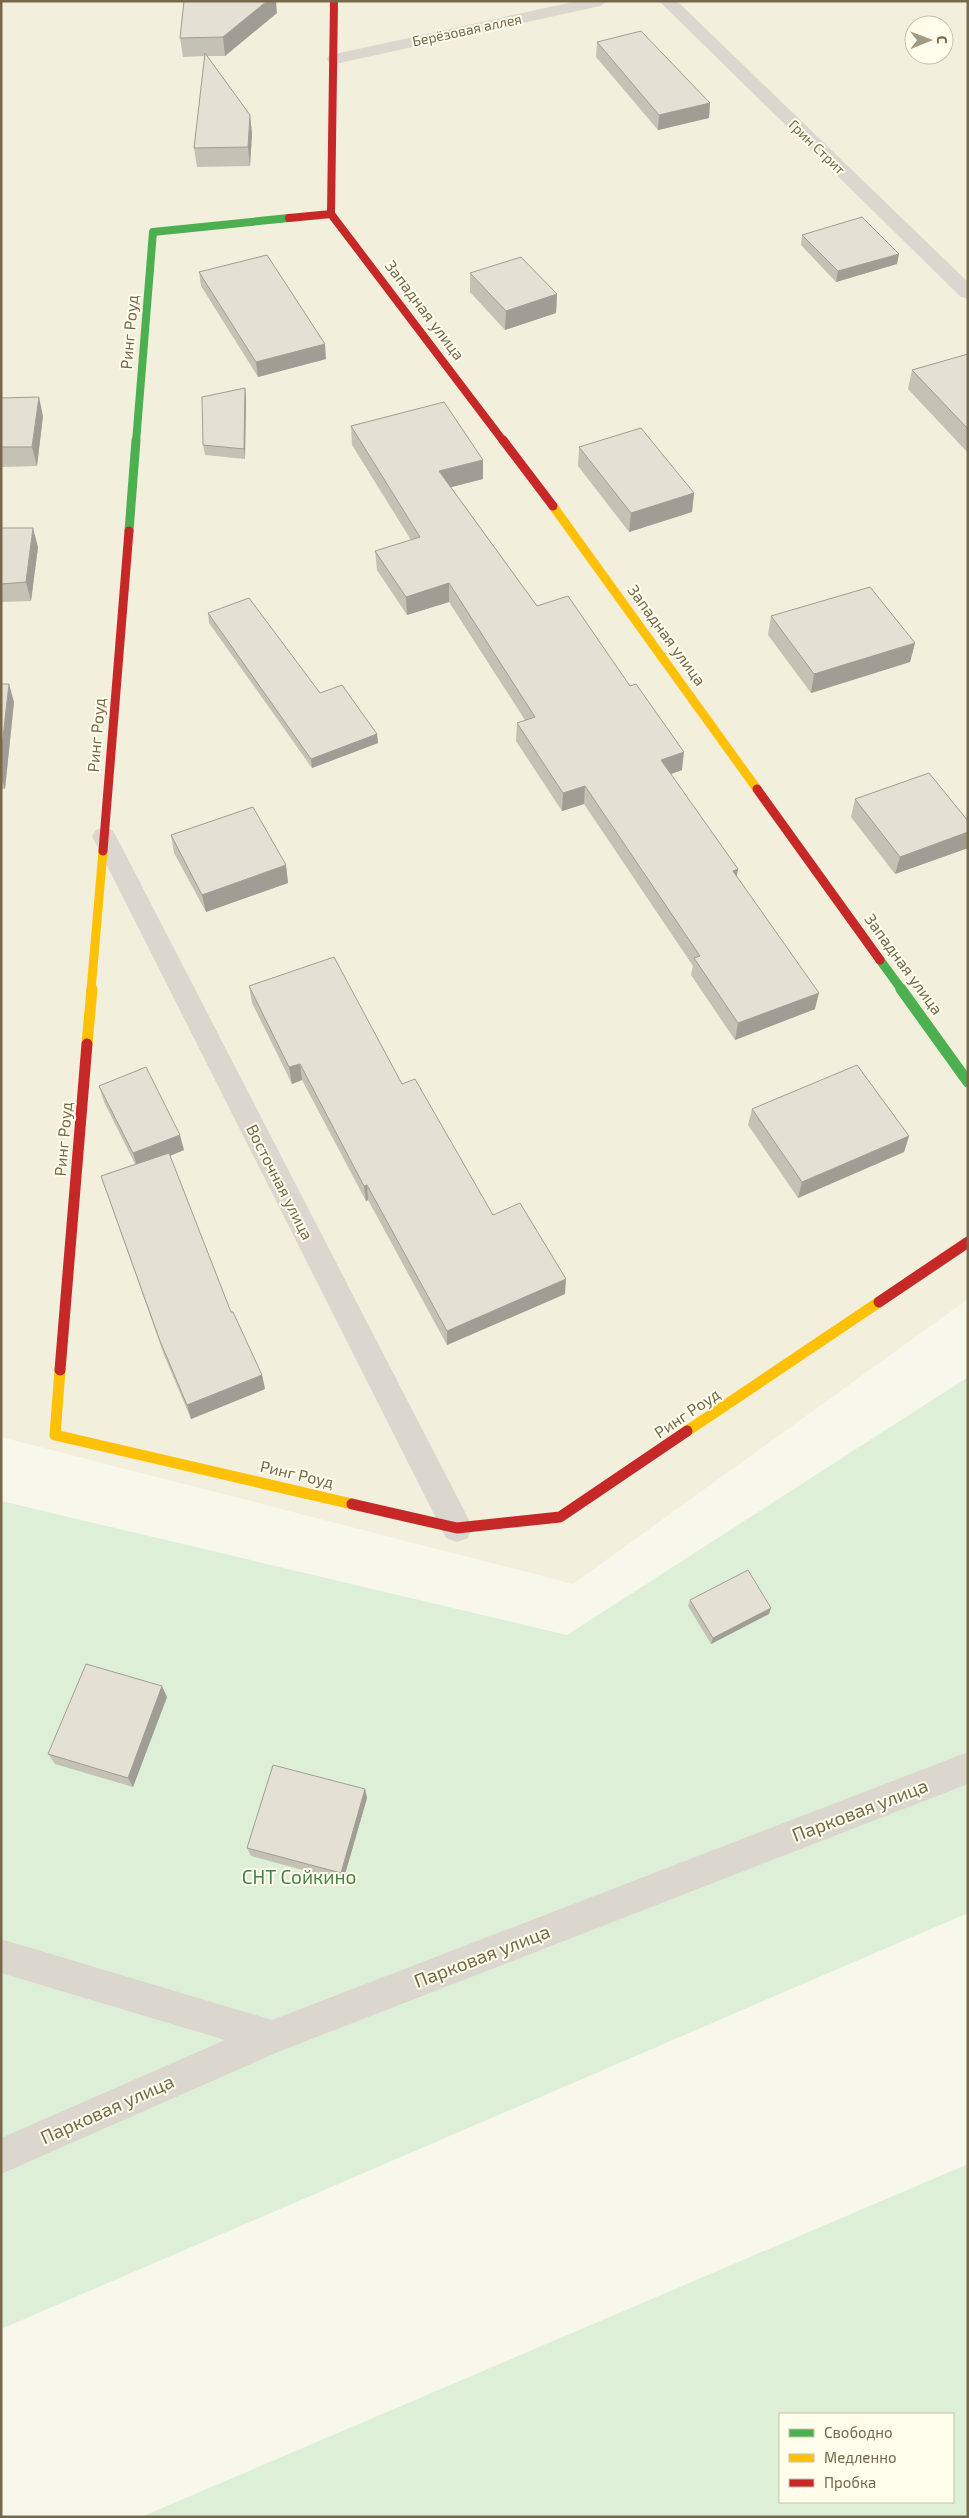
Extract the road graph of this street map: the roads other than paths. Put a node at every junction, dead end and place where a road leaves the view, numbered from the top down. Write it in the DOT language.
graph roads {
  1 [pos="334,1"];
  2 [pos="600,1"];
  3 [pos="667,1"];
  4 [pos="334,59"];
  5 [pos="332,214"];
  6 [pos="968,293"];
  7 [pos="104,836"];
  8 [pos="968,1082"];
  9 [pos="968,1242"];
  10 [pos="457,1528"];
  11 [pos="968,1768"];
  12 [pos="1,1956"];
  13 [pos="272,2037"];
  14 [pos="1,2156"];
  1 -- 4 [label="street"];
  2 -- 4 [label="street, Берёзовая аллея"];
  3 -- 6 [label="street, Грин Стрит"];
  4 -- 5 [label="street"];
  5 -- 7 [label="street, Ринг Роуд"];
  5 -- 8 [label="street, Западная улица"];
  7 -- 10 [label="street, Восточная улица"];
  7 -- 10 [label="street, Ринг Роуд"];
  9 -- 10 [label="street, Ринг Роуд"];
  11 -- 13 [label="street, Парковая улица"];
  12 -- 13 [label="street"];
  13 -- 14 [label="street, Парковая улица"];
}
